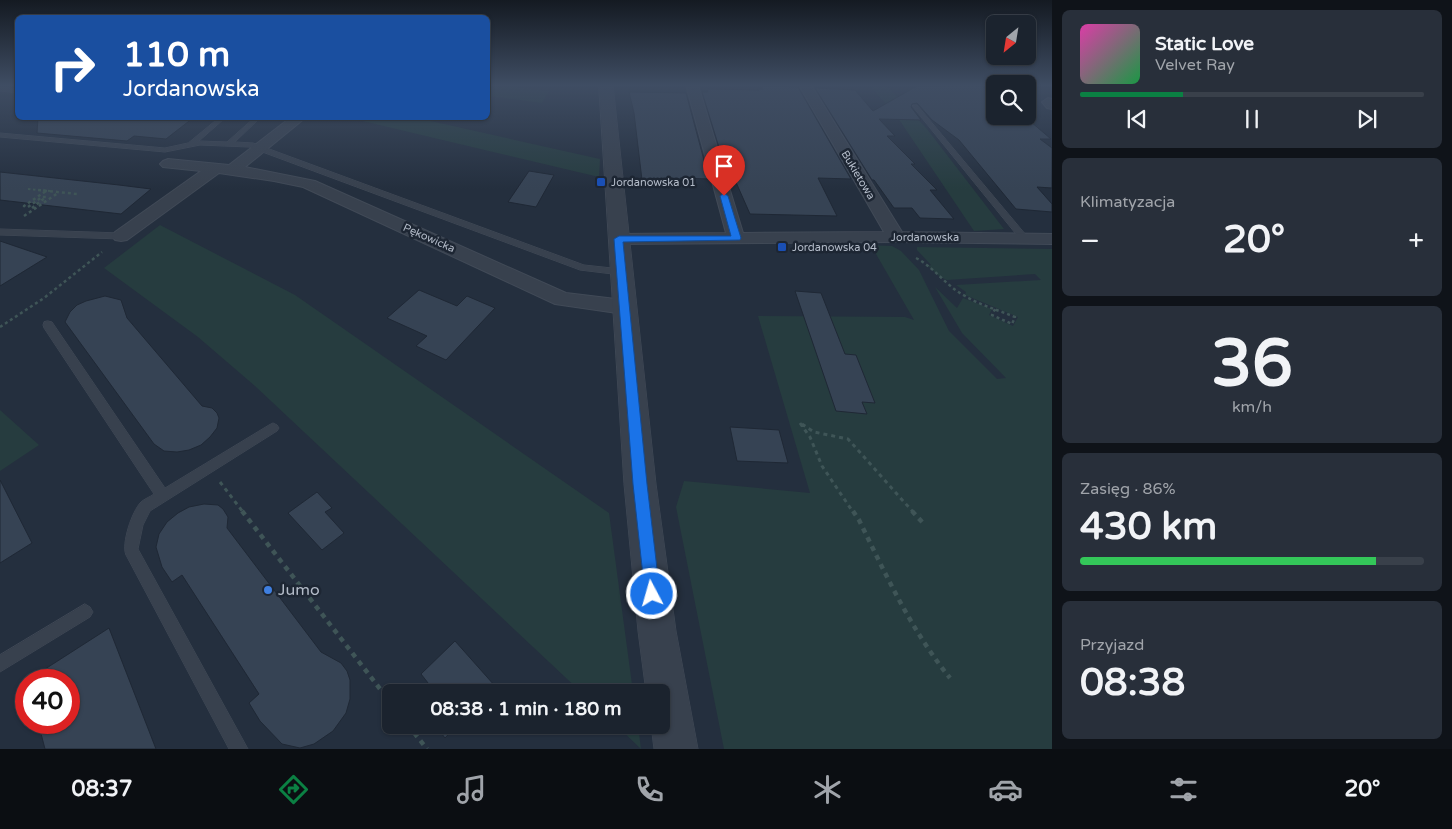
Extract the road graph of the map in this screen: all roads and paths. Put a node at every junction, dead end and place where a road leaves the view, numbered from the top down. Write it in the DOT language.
graph roads {
  1 [pos="220,120"];
  2 [pos="256,120"];
  3 [pos="295,120"];
  4 [pos="609,120"];
  5 [pos="702,120"];
  6 [pos="826,120"];
  7 [pos="926,120"];
  8 [pos="0,135"];
  9 [pos="229,144"];
  10 [pos="189,145"];
  11 [pos="258,148"];
  12 [pos="168,164"];
  13 [pos="224,168"];
  14 [pos="28,189"];
  15 [pos="46,190"];
  16 [pos="59,192"];
  17 [pos="77,194"];
  18 [pos="36,208"];
  19 [pos="24,217"];
  20 [pos="0,232"];
  21 [pos="121,236"];
  22 [pos="896,236"];
  23 [pos="736,238"];
  24 [pos="1023,238"];
  25 [pos="619,239"];
  26 [pos="1052,239"];
  27 [pos="916,258"];
  28 [pos="621,272"];
  29 [pos="624,307"];
  30 [pos="995,308"];
  31 [pos="48,325"];
  32 [pos="0,327"];
  33 [pos="273,428"];
  34 [pos="209,468"];
  35 [pos="163,496"];
  36 [pos="923,523"];
  37 [pos="85,612"];
  38 [pos="0,664"];
  39 [pos="950,678"];
  40 [pos="382,691"];
  41 [pos="415,734"];
  42 [pos="239,749"];
  43 [pos="427,749"];
  44 [pos="676,749"];
  1 -- 10 [label="lane"];
  2 -- 9 [label="lane"];
  3 -- 11 [label="street"];
  4 -- 25 [label="street"];
  5 -- 23 [label="street"];
  6 -- 22 [label="street, Bukietowa"];
  7 -- 24 [label="lane"];
  8 -- 10 [label="lane"];
  9 -- 10 [label="lane"];
  9 -- 11 [label="lane"];
  11 -- 13 [label="street"];
  11 -- 28 [label="lane"];
  12 -- 13 [label="street, Pękowicka"];
  13 -- 21 [label="street"];
  13 -- 29 [label="street, Pękowicka"];
  14 -- 15 [label="path"];
  15 -- 16 [label="path"];
  15 -- 18 [label="path"];
  16 -- 17 [label="path"];
  16 -- 18 [label="path"];
  18 -- 19 [label="path"];
  20 -- 21 [label="lane"];
  21 -- 32 [label="path"];
  22 -- 23 [label="street, Jordanowska"];
  22 -- 24 [label="street, Jordanowska"];
  23 -- 25 [label="street, Jordanowska"];
  24 -- 26 [label="street, Jordanowska"];
  25 -- 28 [label="street"];
  27 -- 30 [label="path"];
  28 -- 29 [label="street"];
  29 -- 44 [label="street"];
  30 -- 30 [label="path"];
  31 -- 35 [label="lane"];
  33 -- 34 [label="lane"];
  34 -- 35 [label="lane"];
  34 -- 40 [label="path"];
  35 -- 42 [label="lane"];
  36 -- 39 [label="path"];
  37 -- 38 [label="lane"];
  41 -- 43 [label="path"];
}
